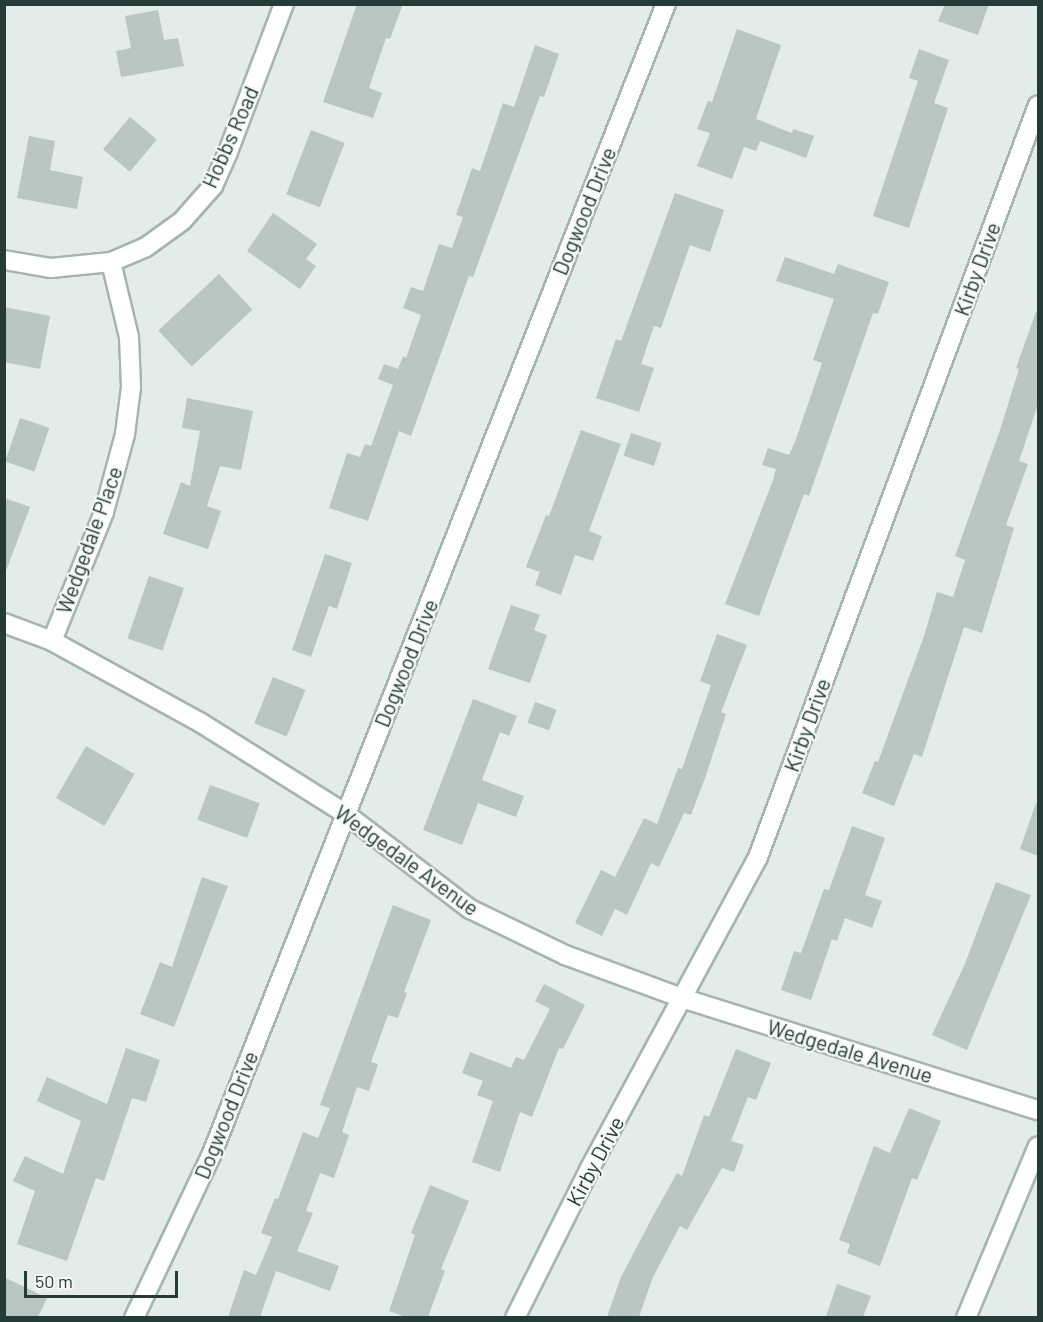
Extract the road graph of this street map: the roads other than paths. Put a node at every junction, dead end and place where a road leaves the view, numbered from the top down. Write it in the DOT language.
graph roads {
  1 [pos="284,4"];
  2 [pos="666,4"];
  3 [pos="1038,105"];
  4 [pos="4,260"];
  5 [pos="111,262"];
  6 [pos="4,622"];
  7 [pos="52,641"];
  8 [pos="346,814"];
  9 [pos="682,998"];
  10 [pos="1038,1110"];
  11 [pos="1038,1146"];
  12 [pos="134,1317"];
  13 [pos="515,1317"];
  14 [pos="966,1317"];
  1 -- 5 [label="street, Hobbs Road"];
  2 -- 8 [label="street, Dogwood Drive"];
  3 -- 9 [label="street, Kirby Drive"];
  4 -- 5 [label="street, Hobbs Road"];
  5 -- 7 [label="street, Wedgedale Place"];
  6 -- 7 [label="street, Wedgedale Avenue"];
  7 -- 8 [label="street, Wedgedale Avenue"];
  8 -- 9 [label="street, Wedgedale Avenue"];
  8 -- 12 [label="street, Dogwood Drive"];
  9 -- 10 [label="street, Wedgedale Avenue"];
  9 -- 13 [label="street, Kirby Drive"];
  11 -- 14 [label="street"];
}
